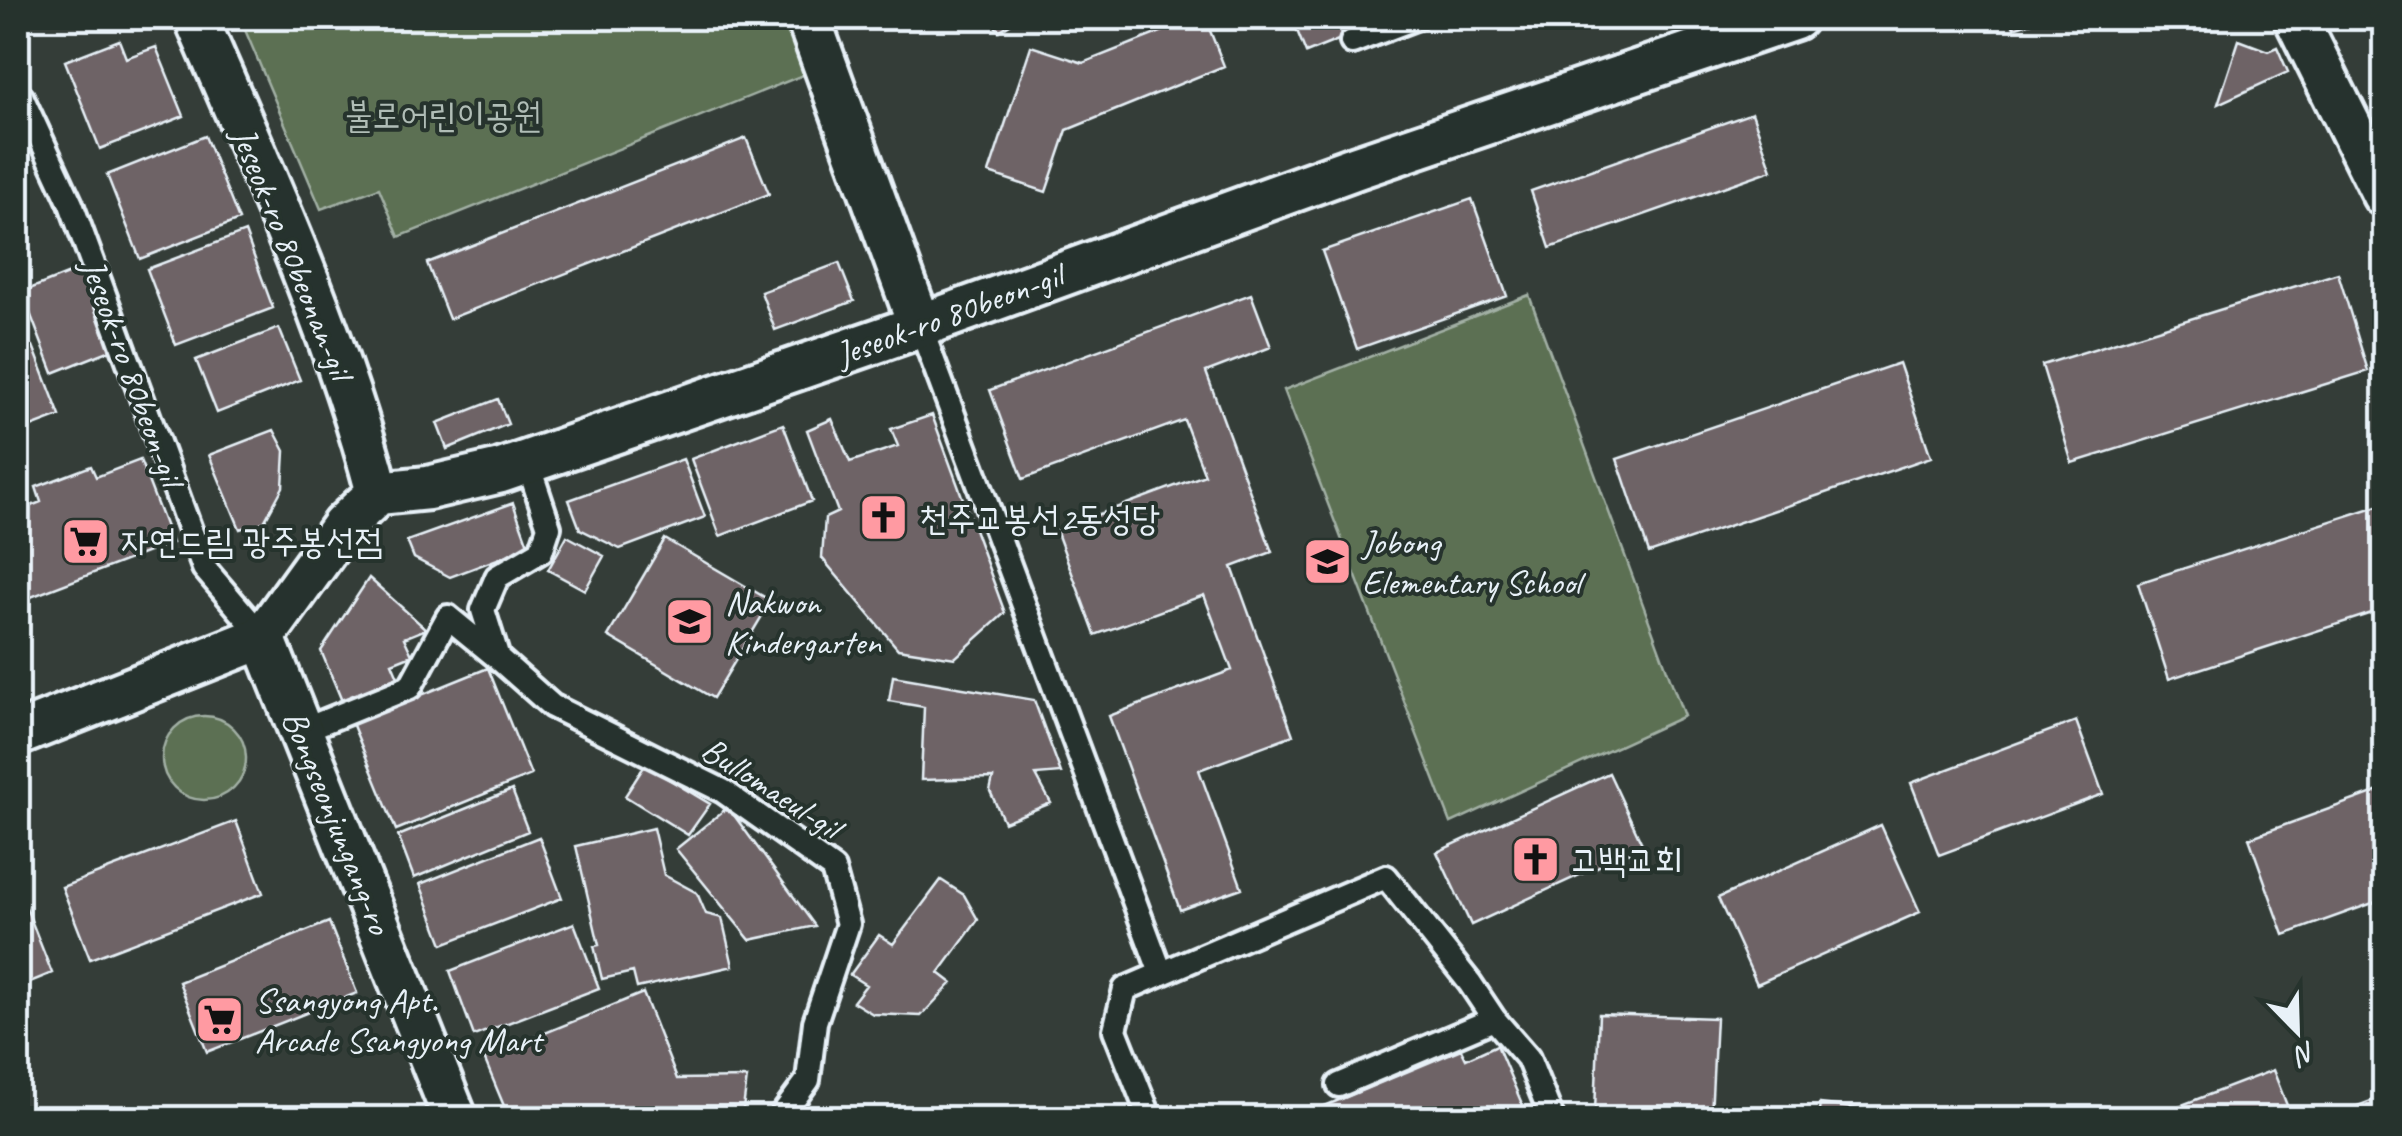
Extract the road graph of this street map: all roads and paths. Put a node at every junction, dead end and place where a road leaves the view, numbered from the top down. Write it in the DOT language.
graph roads {
  1 [pos="196,18"];
  2 [pos="808,18"];
  3 [pos="1415,18"];
  4 [pos="1795,18"];
  5 [pos="2296,18"];
  6 [pos="1682,36"];
  7 [pos="1352,42"];
  8 [pos="18,100"];
  9 [pos="2384,194"];
  10 [pos="920,326"];
  11 [pos="528,461"];
  12 [pos="378,493"];
  13 [pos="263,637"];
  14 [pos="498,658"];
  15 [pos="301,731"];
  16 [pos="18,734"];
  17 [pos="1161,973"];
  18 [pos="1494,1019"];
  19 [pos="1340,1086"];
  20 [pos="455,1118"];
  21 [pos="780,1118"];
  22 [pos="1150,1118"];
  23 [pos="1552,1118"];
  1 -- 12 [label="street, Jeseok-ro 80beonan-gil"];
  2 -- 10 [label="street"];
  3 -- 7 [label="lane"];
  4 -- 6 [label="street, Jeseok-ro 80beon-gil"];
  5 -- 9 [label="street"];
  6 -- 10 [label="street, Jeseok-ro 80beon-gil"];
  8 -- 13 [label="lane, Jeseok-ro 80beon-gil"];
  10 -- 11 [label="street, Jeseok-ro 80beon-gil"];
  10 -- 17 [label="lane"];
  11 -- 12 [label="street, Jeseok-ro 80beon-gil"];
  11 -- 14 [label="lane"];
  12 -- 13 [label="street"];
  13 -- 15 [label="street, Bongseonjungang-ro"];
  13 -- 16 [label="street"];
  14 -- 15 [label="lane, Bullomaeul-gil"];
  14 -- 21 [label="lane, Bullomaeul-gil"];
  15 -- 20 [label="street, Bongseonjungang-ro"];
  17 -- 18 [label="lane"];
  17 -- 22 [label="lane"];
  18 -- 19 [label="lane"];
  18 -- 23 [label="lane"];
}
